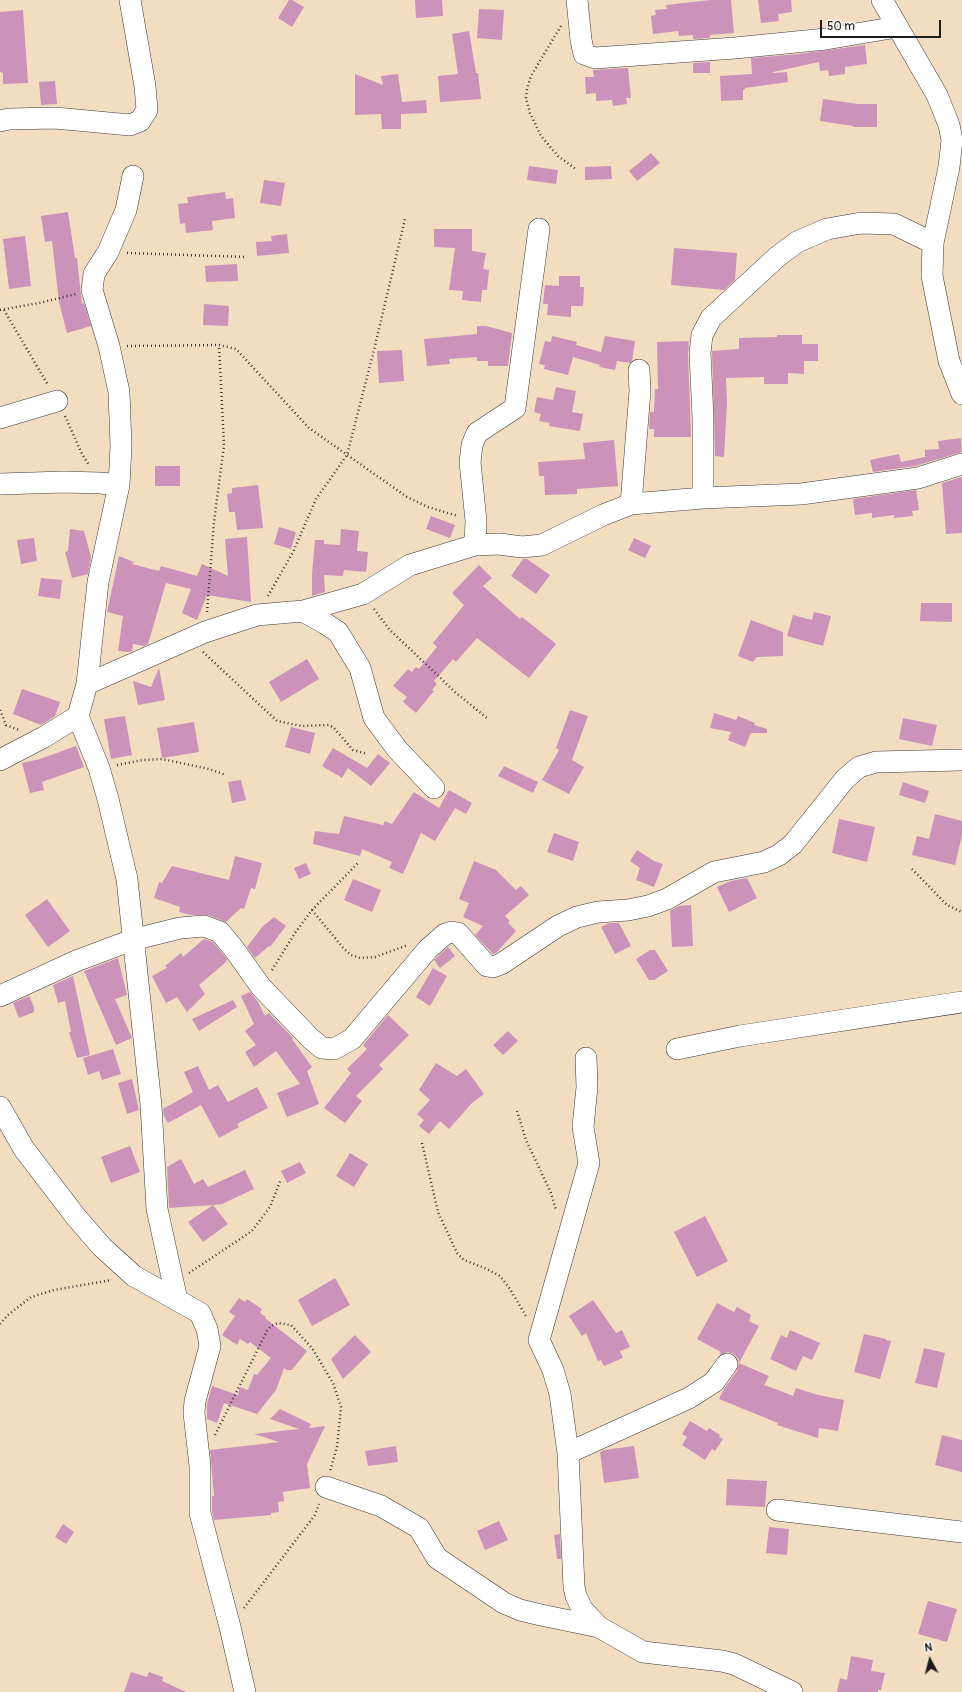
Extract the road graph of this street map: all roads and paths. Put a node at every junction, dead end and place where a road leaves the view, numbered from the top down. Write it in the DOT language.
graph roads {
  1 [pos="130,0"];
  2 [pos="577,0"];
  3 [pos="882,0"];
  4 [pos="561,25"];
  5 [pos="897,27"];
  6 [pos="0,121"];
  7 [pos="577,170"];
  8 [pos="133,176"];
  9 [pos="405,219"];
  10 [pos="539,229"];
  11 [pos="933,242"];
  12 [pos="108,252"];
  13 [pos="247,257"];
  14 [pos="92,290"];
  15 [pos="0,310"];
  16 [pos="220,345"];
  17 [pos="109,346"];
  18 [pos="639,370"];
  19 [pos="962,394"];
  20 [pos="57,401"];
  21 [pos="0,418"];
  22 [pos="347,454"];
  23 [pos="962,464"];
  24 [pos="0,484"];
  25 [pos="119,485"];
  26 [pos="703,498"];
  27 [pos="631,504"];
  28 [pos="476,521"];
  29 [pos="475,545"];
  30 [pos="363,594"];
  31 [pos="303,611"];
  32 [pos="257,615"];
  33 [pos="198,636"];
  34 [pos="87,684"];
  35 [pos="0,710"];
  36 [pos="78,716"];
  37 [pos="488,719"];
  38 [pos="44,737"];
  39 [pos="367,754"];
  40 [pos="0,760"];
  41 [pos="962,760"];
  42 [pos="99,768"];
  43 [pos="226,775"];
  44 [pos="434,788"];
  45 [pos="359,862"];
  46 [pos="912,869"];
  47 [pos="312,910"];
  48 [pos="962,912"];
  49 [pos="132,940"];
  50 [pos="428,949"];
  51 [pos="261,987"];
  52 [pos="0,996"];
  53 [pos="962,1002"];
  54 [pos="677,1049"];
  55 [pos="586,1058"];
  56 [pos="0,1107"];
  57 [pos="517,1112"];
  58 [pos="422,1143"];
  59 [pos="281,1179"];
  60 [pos="557,1216"];
  61 [pos="134,1276"];
  62 [pos="175,1292"];
  63 [pos="0,1324"];
  64 [pos="539,1340"];
  65 [pos="727,1364"];
  66 [pos="214,1437"];
  67 [pos="568,1453"];
  68 [pos="326,1487"];
  69 [pos="778,1510"];
  70 [pos="962,1532"];
  71 [pos="230,1627"];
  72 [pos="599,1627"];
  73 [pos="245,1692"];
  74 [pos="792,1692"];
  1 -- 6 [label="street"];
  2 -- 5 [label="street"];
  3 -- 5 [label="street"];
  4 -- 7 [label="path"];
  5 -- 11 [label="street"];
  8 -- 12 [label="street"];
  9 -- 22 [label="path"];
  10 -- 28 [label="street"];
  11 -- 19 [label="street"];
  11 -- 26 [label="street"];
  12 -- 13 [label="path"];
  12 -- 14 [label="street"];
  14 -- 15 [label="path"];
  14 -- 17 [label="street"];
  16 -- 17 [label="path"];
  16 -- 22 [label="path"];
  16 -- 33 [label="path"];
  17 -- 25 [label="street"];
  18 -- 27 [label="street"];
  20 -- 21 [label="street"];
  22 -- 28 [label="path"];
  22 -- 32 [label="path"];
  23 -- 26 [label="street"];
  24 -- 25 [label="street"];
  25 -- 34 [label="street"];
  26 -- 27 [label="street"];
  27 -- 29 [label="street"];
  28 -- 29 [label="street"];
  29 -- 30 [label="street"];
  30 -- 31 [label="street"];
  30 -- 37 [label="path"];
  31 -- 32 [label="street"];
  31 -- 44 [label="street"];
  32 -- 33 [label="street"];
  33 -- 34 [label="street"];
  33 -- 39 [label="path"];
  34 -- 36 [label="street"];
  35 -- 38 [label="path"];
  36 -- 38 [label="street"];
  36 -- 42 [label="street"];
  38 -- 40 [label="street"];
  41 -- 50 [label="street"];
  42 -- 43 [label="path"];
  42 -- 49 [label="street"];
  45 -- 47 [label="path"];
  46 -- 48 [label="path"];
  47 -- 50 [label="path"];
  47 -- 51 [label="path"];
  49 -- 51 [label="street"];
  49 -- 52 [label="street"];
  49 -- 62 [label="street"];
  50 -- 51 [label="street"];
  53 -- 54 [label="street"];
  55 -- 64 [label="street"];
  56 -- 61 [label="street"];
  57 -- 60 [label="path"];
  58 -- 64 [label="path"];
  59 -- 62 [label="path"];
  61 -- 62 [label="street"];
  61 -- 63 [label="path"];
  62 -- 71 [label="street"];
  64 -- 67 [label="street"];
  65 -- 67 [label="street"];
  66 -- 68 [label="path"];
  67 -- 72 [label="street"];
  68 -- 71 [label="path"];
  68 -- 72 [label="street"];
  69 -- 70 [label="street"];
  71 -- 73 [label="street"];
  72 -- 74 [label="street"];
}
